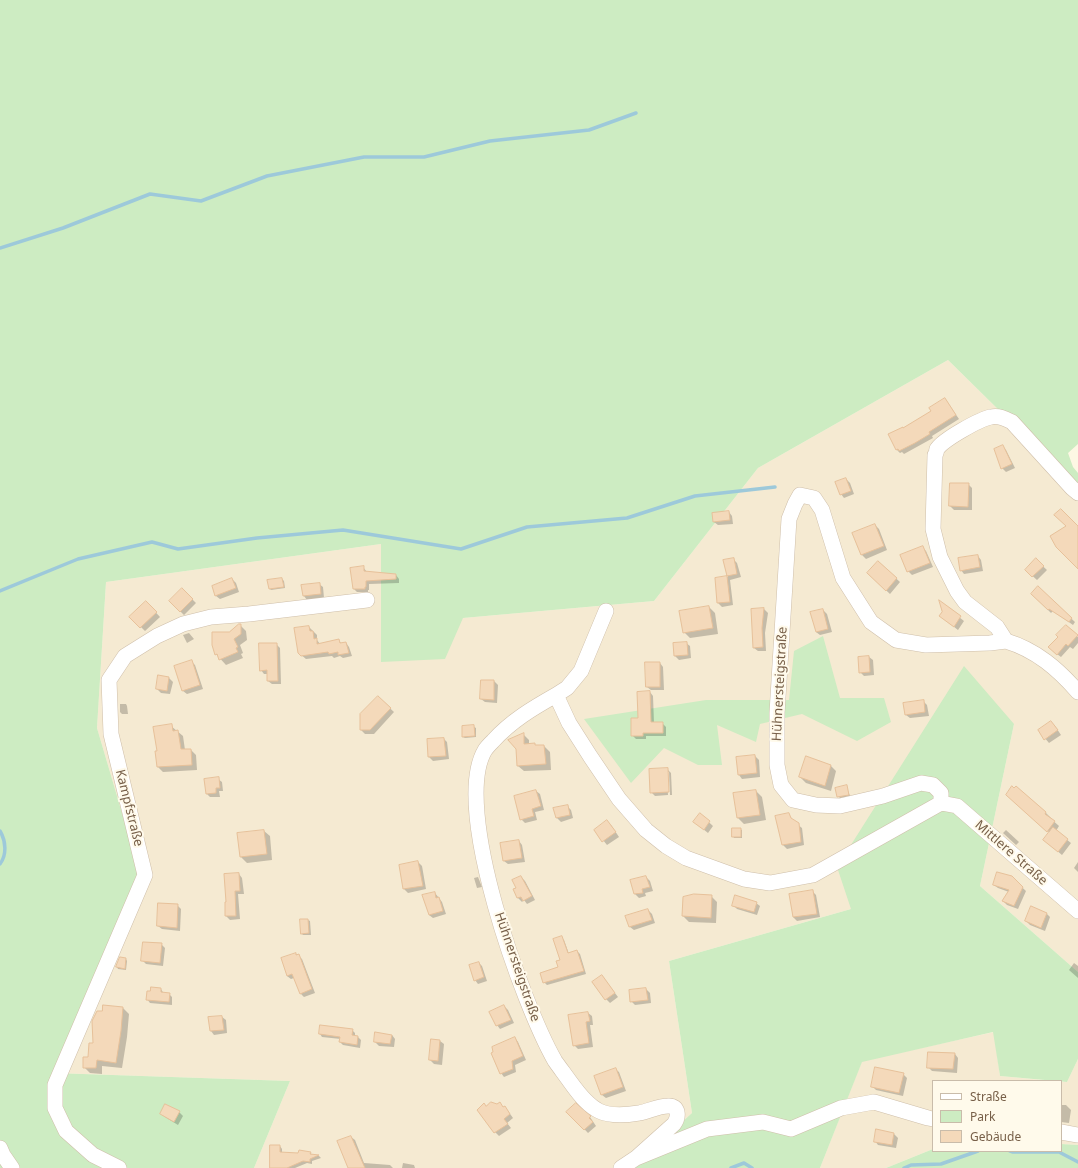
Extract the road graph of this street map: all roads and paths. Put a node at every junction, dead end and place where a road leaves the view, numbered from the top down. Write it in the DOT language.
graph roads {
  1 [pos="1078,493"];
  2 [pos="367,600"];
  3 [pos="606,611"];
  4 [pos="1006,641"];
  5 [pos="1078,692"];
  6 [pos="556,695"];
  7 [pos="940,803"];
  8 [pos="1078,912"];
  9 [pos="932,1118"];
  10 [pos="1062,1132"];
  11 [pos="1078,1134"];
  12 [pos="0,1148"];
  13 [pos="636,1158"];
  14 [pos="12,1168"];
  15 [pos="119,1168"];
  16 [pos="621,1168"];
  1 -- 4 [label="street"];
  2 -- 15 [label="street, Kampfstraße"];
  3 -- 6 [label="street, Hühnersteigstraße"];
  4 -- 5 [label="street"];
  4 -- 7 [label="street, Hühnersteigstraße"];
  6 -- 7 [label="street"];
  6 -- 13 [label="street, Hühnersteigstraße"];
  7 -- 8 [label="street, Mittlere Straße"];
  9 -- 13 [label="street"];
  10 -- 11 [label="street"];
  12 -- 14 [label="street"];
  13 -- 16 [label="street"];
}
